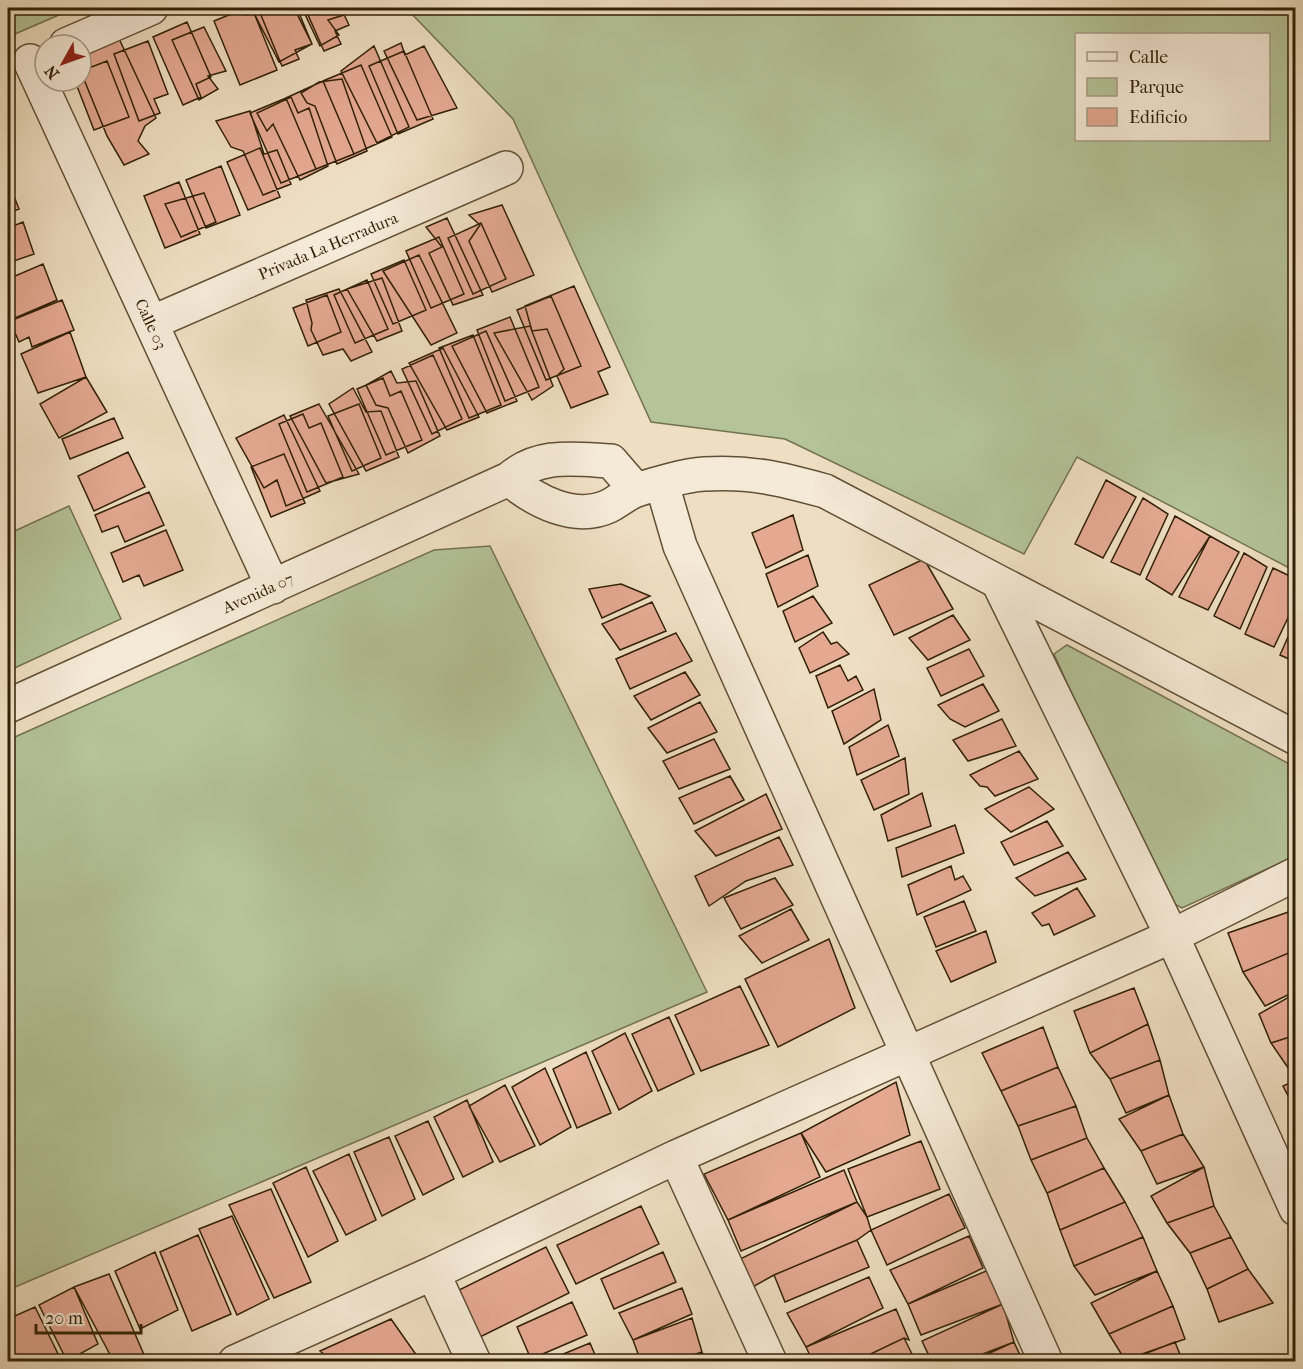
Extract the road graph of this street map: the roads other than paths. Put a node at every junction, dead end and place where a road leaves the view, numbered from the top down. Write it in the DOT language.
graph roads {
  1 [pos="152,8"];
  2 [pos="93,33"];
  3 [pos="28,62"];
  4 [pos="506,168"];
  5 [pos="151,323"];
  6 [pos="509,479"];
  7 [pos="649,487"];
  8 [pos="998,582"];
  9 [pos="273,587"];
  10 [pos="8,706"];
  11 [pos="1296,738"];
  12 [pos="1296,874"];
  13 [pos="1172,936"];
  14 [pos="908,1055"];
  15 [pos="676,1157"];
  16 [pos="1296,1209"];
  17 [pos="433,1273"];
  18 [pos="235,1362"];
  19 [pos="474,1362"];
  20 [pos="770,1362"];
  21 [pos="1046,1362"];
  1 -- 2 [label="street"];
  3 -- 5 [label="street, Calle 03"];
  4 -- 5 [label="street, Privada La Herradura"];
  5 -- 9 [label="street, Calle 03"];
  6 -- 7 [label="street"];
  6 -- 7 [label="street, Avenida 07"];
  6 -- 9 [label="street, Avenida 07"];
  7 -- 8 [label="street"];
  7 -- 14 [label="street"];
  8 -- 11 [label="street"];
  8 -- 13 [label="street"];
  9 -- 10 [label="street, Avenida 07"];
  12 -- 13 [label="street"];
  13 -- 14 [label="street"];
  13 -- 16 [label="street"];
  14 -- 15 [label="street"];
  14 -- 21 [label="street"];
  15 -- 17 [label="street"];
  15 -- 20 [label="street"];
  17 -- 18 [label="street"];
  17 -- 19 [label="street"];
}
